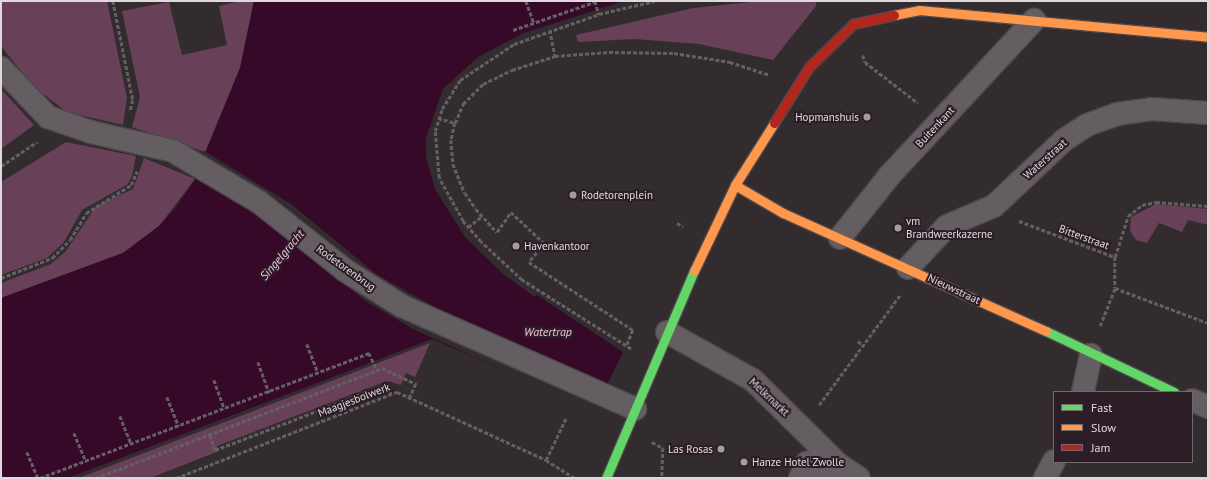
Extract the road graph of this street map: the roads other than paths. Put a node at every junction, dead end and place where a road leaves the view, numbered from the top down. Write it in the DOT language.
graph roads {
  1 [pos="1034,20"];
  2 [pos="1208,37"];
  3 [pos="1,68"];
  4 [pos="1208,113"];
  5 [pos="735,185"];
  6 [pos="840,238"];
  7 [pos="913,270"];
  8 [pos="667,332"];
  9 [pos="1091,355"];
  10 [pos="1083,391"];
  11 [pos="1172,391"];
  12 [pos="1193,400"];
  13 [pos="1208,407"];
  14 [pos="635,409"];
  15 [pos="1053,463"];
  16 [pos="606,478"];
  17 [pos="800,478"];
  18 [pos="832,478"];
  19 [pos="859,478"];
  20 [pos="1044,478"];
  1 -- 2 [label="street"];
  1 -- 5 [label="street"];
  1 -- 6 [label="street, Buitenkant"];
  3 -- 14 [label="street, Rodetorenbrug"];
  4 -- 7 [label="street, Waterstraat"];
  5 -- 6 [label="street, Nieuwstraat"];
  5 -- 8 [label="street"];
  6 -- 7 [label="street, Nieuwstraat"];
  7 -- 9 [label="street, Nieuwstraat"];
  8 -- 14 [label="street"];
  8 -- 19 [label="street, Melkmarkt"];
  9 -- 10 [label="street"];
  9 -- 11 [label="street, Nieuwstraat"];
  12 -- 13 [label="street"];
  14 -- 16 [label="street"];
  15 -- 20 [label="street"];
  17 -- 18 [label="street"];
}
